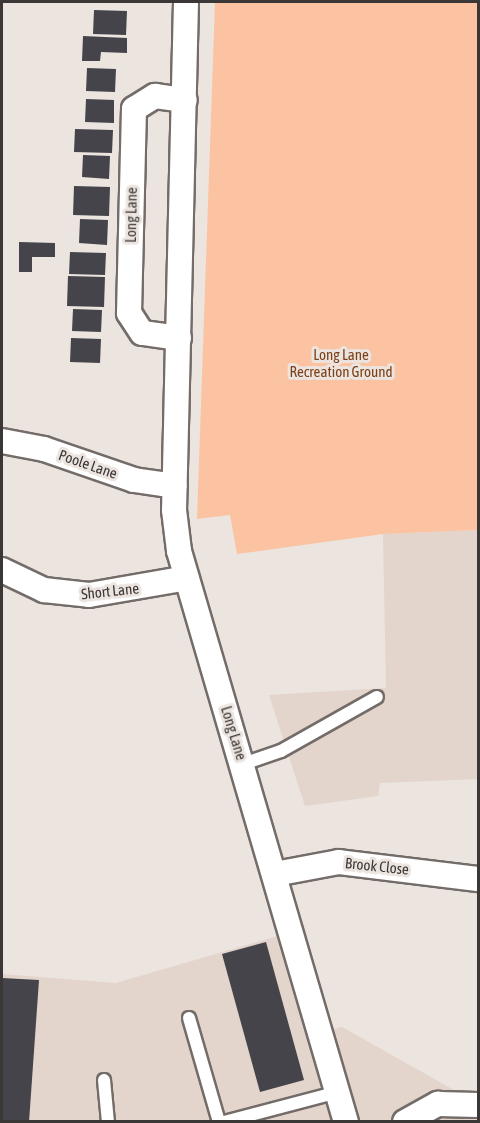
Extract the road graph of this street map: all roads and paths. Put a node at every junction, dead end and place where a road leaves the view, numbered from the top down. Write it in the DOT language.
graph roads {
  1 [pos="186,2"];
  2 [pos="185,100"];
  3 [pos="179,338"];
  4 [pos="2,441"];
  5 [pos="175,486"];
  6 [pos="2,570"];
  7 [pos="187,578"];
  8 [pos="377,697"];
  9 [pos="243,764"];
  10 [pos="275,874"];
  11 [pos="478,879"];
  12 [pos="189,1018"];
  13 [pos="104,1080"];
  14 [pos="338,1092"];
  15 [pos="478,1104"];
  16 [pos="108,1122"];
  17 [pos="221,1122"];
  18 [pos="346,1122"];
  19 [pos="405,1122"];
  1 -- 2 [label="street, Long Lane"];
  2 -- 3 [label="street, Long Lane"];
  2 -- 3 [label="street, Long Lane"];
  3 -- 5 [label="street, Long Lane"];
  4 -- 5 [label="street, Poole Lane"];
  5 -- 7 [label="street, Long Lane"];
  6 -- 7 [label="street, Short Lane"];
  7 -- 9 [label="street, Long Lane"];
  8 -- 9 [label="lane"];
  9 -- 10 [label="street, Long Lane"];
  10 -- 11 [label="street, Brook Close"];
  10 -- 14 [label="street, Long Lane"];
  12 -- 17 [label="lane"];
  13 -- 16 [label="lane"];
  14 -- 17 [label="lane"];
  14 -- 18 [label="street, Long Lane"];
  15 -- 19 [label="street"];
}
